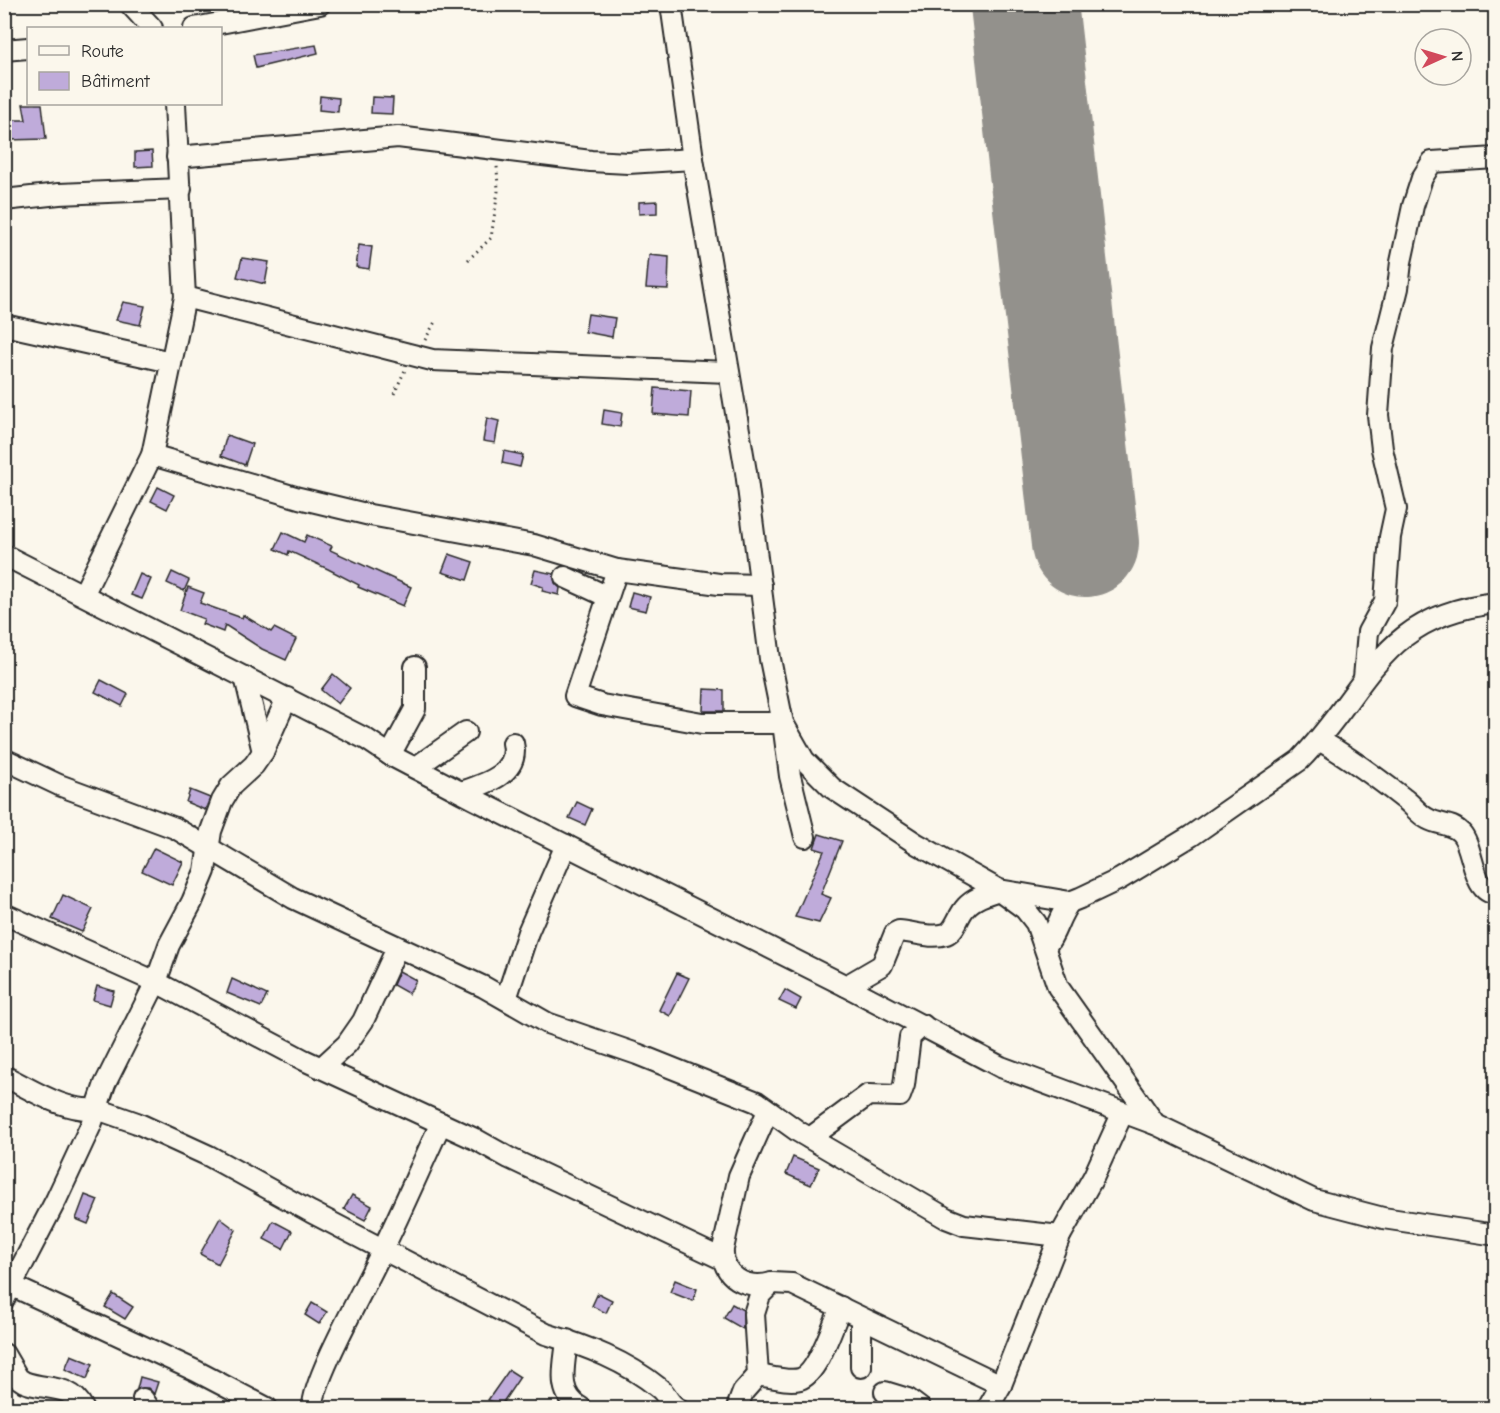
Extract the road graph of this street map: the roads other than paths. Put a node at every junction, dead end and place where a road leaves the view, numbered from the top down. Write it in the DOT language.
graph roads {
  1 [pos="130,4"];
  2 [pos="320,4"];
  3 [pos="671,4"];
  4 [pos="151,27"];
  5 [pos="199,27"];
  6 [pos="27,48"];
  7 [pos="4,50"];
  8 [pos="175,105"];
  9 [pos="177,157"];
  10 [pos="1496,158"];
  11 [pos="693,159"];
  12 [pos="181,189"];
  13 [pos="4,200"];
  14 [pos="184,297"];
  15 [pos="4,326"];
  16 [pos="171,362"];
  17 [pos="728,372"];
  18 [pos="152,455"];
  19 [pos="4,555"];
  20 [pos="617,570"];
  21 [pos="565,577"];
  22 [pos="762,585"];
  23 [pos="84,593"];
  24 [pos="606,596"];
  25 [pos="1496,603"];
  26 [pos="415,667"];
  27 [pos="244,677"];
  28 [pos="1364,678"];
  29 [pos="287,698"];
  30 [pos="783,723"];
  31 [pos="466,732"];
  32 [pos="1319,740"];
  33 [pos="513,743"];
  34 [pos="263,752"];
  35 [pos="390,755"];
  36 [pos="4,759"];
  37 [pos="415,768"];
  38 [pos="461,792"];
  39 [pos="805,837"];
  40 [pos="566,845"];
  41 [pos="210,847"];
  42 [pos="999,890"];
  43 [pos="1496,893"];
  44 [pos="1070,902"];
  45 [pos="4,914"];
  46 [pos="1045,947"];
  47 [pos="397,948"];
  48 [pos="156,982"];
  49 [pos="856,984"];
  50 [pos="506,999"];
  51 [pos="923,1025"];
  52 [pos="321,1068"];
  53 [pos="4,1076"];
  54 [pos="97,1109"];
  55 [pos="768,1111"];
  56 [pos="1124,1112"];
  57 [pos="441,1123"];
  58 [pos="1155,1124"];
  59 [pos="810,1137"];
  60 [pos="1016,1232"];
  61 [pos="1496,1235"];
  62 [pos="1060,1236"];
  63 [pos="383,1250"];
  64 [pos="1051,1258"];
  65 [pos="722,1259"];
  66 [pos="772,1283"];
  67 [pos="7,1289"];
  68 [pos="841,1307"];
  69 [pos="861,1319"];
  70 [pos="567,1340"];
  71 [pos="4,1354"];
  72 [pos="861,1367"];
  73 [pos="758,1375"];
  74 [pos="1001,1385"];
  75 [pos="885,1392"];
  76 [pos="309,1405"];
  77 [pos="83,1408"];
  78 [pos="267,1408"];
  79 [pos="581,1408"];
  80 [pos="677,1408"];
  81 [pos="737,1408"];
  82 [pos="921,1408"];
  83 [pos="988,1408"];
  1 -- 4 [label="street"];
  2 -- 5 [label="street"];
  3 -- 11 [label="street"];
  6 -- 7 [label="street"];
  8 -- 9 [label="street"];
  9 -- 11 [label="street"];
  9 -- 12 [label="street"];
  10 -- 28 [label="street"];
  11 -- 17 [label="street"];
  12 -- 13 [label="street"];
  12 -- 14 [label="street"];
  14 -- 16 [label="street"];
  14 -- 17 [label="street"];
  15 -- 16 [label="street"];
  16 -- 18 [label="street"];
  17 -- 22 [label="street"];
  18 -- 20 [label="street"];
  18 -- 23 [label="street"];
  19 -- 23 [label="street"];
  20 -- 22 [label="street"];
  20 -- 24 [label="street"];
  21 -- 24 [label="street"];
  22 -- 30 [label="street"];
  23 -- 27 [label="street"];
  24 -- 30 [label="street"];
  25 -- 28 [label="street"];
  26 -- 35 [label="street"];
  27 -- 29 [label="street"];
  27 -- 34 [label="street"];
  28 -- 32 [label="street"];
  29 -- 34 [label="street"];
  29 -- 35 [label="street"];
  30 -- 39 [label="street"];
  30 -- 42 [label="street"];
  31 -- 37 [label="street"];
  32 -- 43 [label="street"];
  32 -- 44 [label="street"];
  33 -- 38 [label="street"];
  34 -- 41 [label="street"];
  35 -- 37 [label="street"];
  36 -- 41 [label="street"];
  37 -- 38 [label="street"];
  38 -- 40 [label="street"];
  40 -- 49 [label="street"];
  40 -- 50 [label="street"];
  41 -- 47 [label="street"];
  41 -- 48 [label="street"];
  42 -- 44 [label="street"];
  42 -- 46 [label="street"];
  42 -- 49 [label="street"];
  44 -- 46 [label="street"];
  45 -- 48 [label="street"];
  46 -- 58 [label="street"];
  47 -- 50 [label="street"];
  47 -- 52 [label="street"];
  48 -- 52 [label="street"];
  48 -- 54 [label="street"];
  49 -- 51 [label="street"];
  50 -- 55 [label="street"];
  51 -- 56 [label="street"];
  51 -- 59 [label="street"];
  52 -- 57 [label="street"];
  53 -- 54 [label="street"];
  54 -- 63 [label="street"];
  54 -- 67 [label="street"];
  55 -- 59 [label="street"];
  55 -- 65 [label="street"];
  56 -- 58 [label="street"];
  56 -- 62 [label="street"];
  57 -- 63 [label="street"];
  57 -- 65 [label="street"];
  58 -- 61 [label="street"];
  59 -- 60 [label="street"];
  60 -- 62 [label="street"];
  60 -- 64 [label="street"];
  62 -- 64 [label="street"];
  63 -- 70 [label="street"];
  63 -- 76 [label="street"];
  64 -- 74 [label="street"];
  65 -- 66 [label="street"];
  66 -- 68 [label="street"];
  66 -- 73 [label="street"];
  67 -- 78 [label="street"];
  68 -- 69 [label="street"];
  68 -- 73 [label="street"];
  69 -- 72 [label="street"];
  69 -- 74 [label="street"];
  70 -- 79 [label="street"];
  70 -- 80 [label="street"];
  71 -- 77 [label="street"];
  73 -- 81 [label="street"];
  74 -- 83 [label="street"];
  75 -- 82 [label="street"];
}
